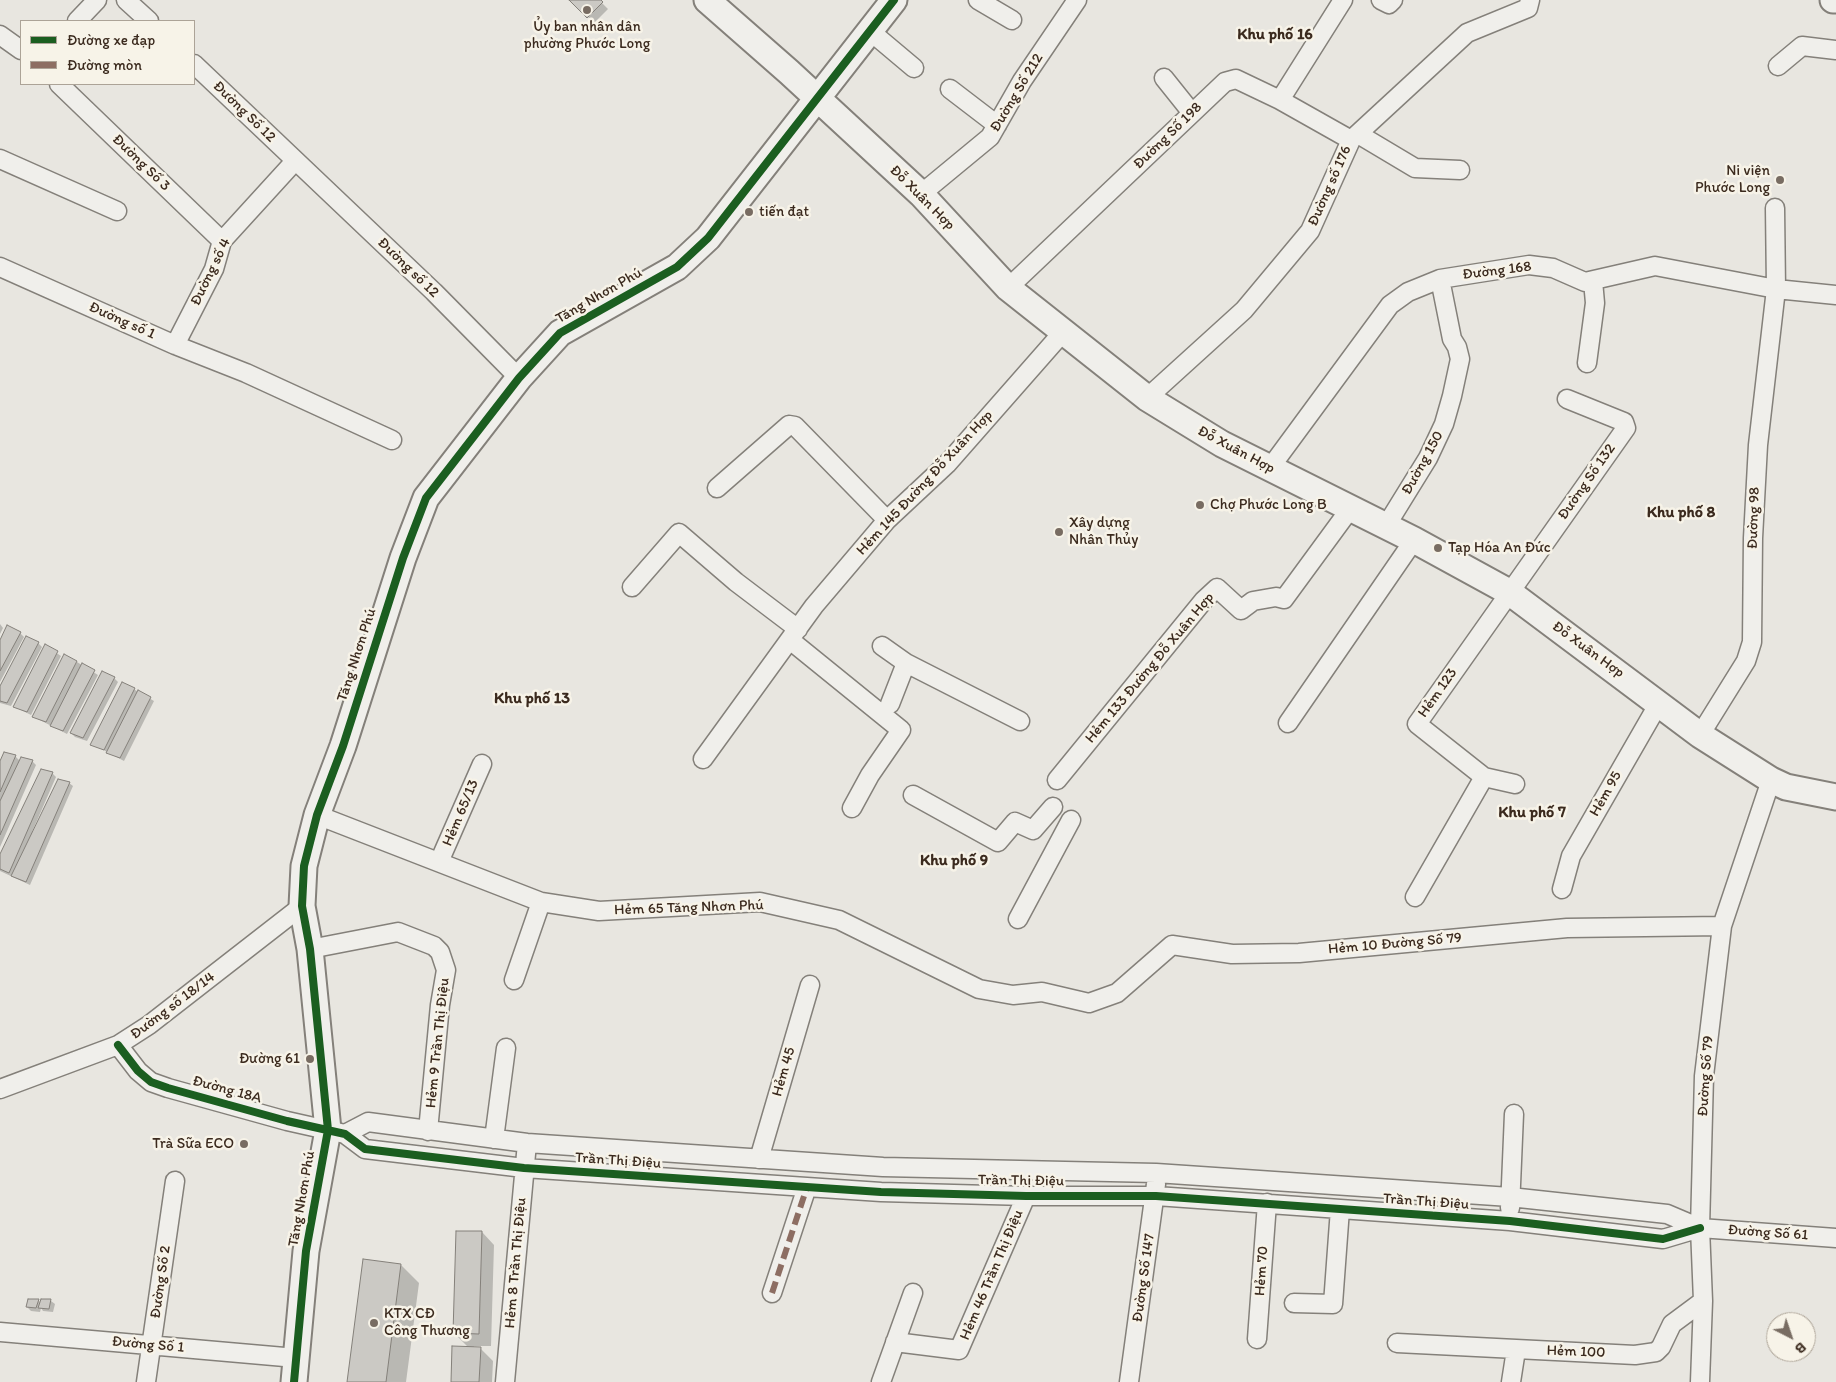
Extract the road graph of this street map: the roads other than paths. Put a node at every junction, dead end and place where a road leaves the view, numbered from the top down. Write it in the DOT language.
graph roads {
  1 [pos="97,0"];
  2 [pos="126,0"];
  3 [pos="707,0"];
  4 [pos="894,0"];
  5 [pos="978,0"];
  6 [pos="1077,0"];
  7 [pos="1343,0"];
  8 [pos="1381,0"];
  9 [pos="1393,0"];
  10 [pos="1530,0"];
  11 [pos="78,20"];
  12 [pos="147,20"];
  13 [pos="1012,20"];
  14 [pos="870,31"];
  15 [pos="0,35"];
  16 [pos="20,49"];
  17 [pos="1836,50"];
  18 [pos="195,65"];
  19 [pos="1778,66"];
  20 [pos="914,68"];
  21 [pos="1164,78"];
  22 [pos="61,85"];
  23 [pos="950,89"];
  24 [pos="818,99"];
  25 [pos="1280,100"];
  26 [pos="1192,113"];
  27 [pos="996,125"];
  28 [pos="1355,137"];
  29 [pos="0,159"];
  30 [pos="295,160"];
  31 [pos="1460,170"];
  32 [pos="921,194"];
  33 [pos="1775,208"];
  34 [pos="117,211"];
  35 [pos="222,242"];
  36 [pos="0,267"];
  37 [pos="1440,279"];
  38 [pos="1592,281"];
  39 [pos="1008,288"];
  40 [pos="1776,289"];
  41 [pos="1836,295"];
  42 [pos="1063,332"];
  43 [pos="176,345"];
  44 [pos="1587,363"];
  45 [pos="519,378"];
  46 [pos="1147,398"];
  47 [pos="1567,399"];
  48 [pos="392,440"];
  49 [pos="1270,468"];
  50 [pos="717,488"];
  51 [pos="1350,509"];
  52 [pos="887,520"];
  53 [pos="1386,526"];
  54 [pos="1414,540"];
  55 [pos="632,587"];
  56 [pos="1509,592"];
  57 [pos="794,634"];
  58 [pos="882,646"];
  59 [pos="906,663"];
  60 [pos="1659,702"];
  61 [pos="890,704"];
  62 [pos="1020,721"];
  63 [pos="1288,723"];
  64 [pos="1700,735"];
  65 [pos="704,759"];
  66 [pos="482,764"];
  67 [pos="1484,777"];
  68 [pos="1057,780"];
  69 [pos="1771,780"];
  70 [pos="1515,784"];
  71 [pos="913,795"];
  72 [pos="1836,797"];
  73 [pos="1053,807"];
  74 [pos="852,808"];
  75 [pos="317,815"];
  76 [pos="1071,820"];
  77 [pos="439,862"];
  78 [pos="1562,889"];
  79 [pos="1415,897"];
  80 [pos="541,902"];
  81 [pos="302,906"];
  82 [pos="1018,919"];
  83 [pos="1722,926"];
  84 [pos="310,949"];
  85 [pos="514,980"];
  86 [pos="810,985"];
  87 [pos="1088,1003"];
  88 [pos="118,1045"];
  89 [pos="506,1048"];
  90 [pos="0,1089"];
  91 [pos="1514,1114"];
  92 [pos="428,1131"];
  93 [pos="337,1132"];
  94 [pos="494,1139"];
  95 [pos="527,1143"];
  96 [pos="758,1159"];
  97 [pos="883,1167"];
  98 [pos="524,1168"];
  99 [pos="1156,1173"];
  100 [pos="175,1181"];
  101 [pos="808,1187"];
  102 [pos="881,1192"];
  103 [pos="1026,1196"];
  104 [pos="1156,1196"];
  105 [pos="1510,1197"];
  106 [pos="1267,1203"];
  107 [pos="1340,1209"];
  108 [pos="1510,1221"];
  109 [pos="1700,1228"];
  110 [pos="1836,1238"];
  111 [pos="772,1293"];
  112 [pos="913,1293"];
  113 [pos="1703,1301"];
  114 [pos="1294,1302"];
  115 [pos="0,1332"];
  116 [pos="1256,1339"];
  117 [pos="896,1342"];
  118 [pos="1397,1343"];
  119 [pos="151,1345"];
  120 [pos="1516,1350"];
  121 [pos="295,1370"];
  122 [pos="146,1382"];
  123 [pos="505,1382"];
  124 [pos="881,1382"];
  125 [pos="1129,1382"];
  126 [pos="1511,1382"];
  127 [pos="1700,1382"];
  1 -- 11 [label="street"];
  2 -- 12 [label="street"];
  3 -- 24 [label="street, Đỗ Xuân Hợp"];
  4 -- 14 [label="street, Tăng Nhơn Phú"];
  5 -- 13 [label="street"];
  6 -- 27 [label="street, Đường Số 212"];
  7 -- 25 [label="street"];
  8 -- 9 [label="street"];
  10 -- 28 [label="street, Đường số 176"];
  14 -- 20 [label="street"];
  14 -- 24 [label="street, Tăng Nhơn Phú"];
  15 -- 16 [label="street"];
  17 -- 19 [label="street"];
  18 -- 30 [label="street, Đường Số 12"];
  21 -- 26 [label="street"];
  22 -- 35 [label="street, Đường Số 3"];
  23 -- 27 [label="street"];
  24 -- 32 [label="street, Đỗ Xuân Hợp"];
  24 -- 45 [label="street, Tăng Nhơn Phú"];
  25 -- 26 [label="street, Đường Số 198"];
  25 -- 28 [label="street, Đường Số 198"];
  26 -- 39 [label="street, Đường Số 198"];
  27 -- 32 [label="street, Đường Số 212"];
  28 -- 31 [label="street, Đường Số 198"];
  28 -- 46 [label="street, Đường số 176"];
  29 -- 34 [label="street"];
  30 -- 35 [label="street, Đường số 4"];
  30 -- 45 [label="street, Đường số 12"];
  32 -- 39 [label="street, Đỗ Xuân Hợp"];
  33 -- 40 [label="street, Đường 98"];
  35 -- 43 [label="street, Đường số 4"];
  36 -- 43 [label="street, Đường số 1"];
  37 -- 38 [label="street, Đường 168"];
  37 -- 49 [label="street, Đường 168"];
  37 -- 53 [label="street, Đường 150"];
  38 -- 40 [label="street, Đường 168"];
  38 -- 44 [label="street"];
  39 -- 42 [label="street, Đỗ Xuân Hợp"];
  40 -- 41 [label="street, Đường 168"];
  40 -- 64 [label="street, Đường 98"];
  42 -- 46 [label="street, Đỗ Xuân Hợp"];
  42 -- 52 [label="street, Hẻm 145 Đường Đỗ Xuân Hợp"];
  43 -- 48 [label="street, Đường số 1"];
  45 -- 75 [label="street, Tăng Nhơn Phú"];
  46 -- 49 [label="street, Đỗ Xuân Hợp"];
  47 -- 56 [label="street, Đường Số 132"];
  49 -- 51 [label="street, Đỗ Xuân Hợp"];
  50 -- 52 [label="street"];
  51 -- 53 [label="street, Đỗ Xuân Hợp"];
  51 -- 68 [label="street, Hẻm 133 Đường Đỗ Xuân Hợp"];
  52 -- 57 [label="street, Hẻm 145 Đường Đỗ Xuân Hợp"];
  53 -- 54 [label="street, Đỗ Xuân Hợp"];
  54 -- 56 [label="street, Đỗ Xuân Hợp"];
  54 -- 63 [label="street"];
  55 -- 57 [label="street"];
  56 -- 60 [label="street, Đỗ Xuân Hợp"];
  56 -- 67 [label="street, Hẻm 123"];
  57 -- 65 [label="street, Hẻm 145 Đường Đỗ Xuân Hợp"];
  57 -- 74 [label="street"];
  58 -- 59 [label="street"];
  59 -- 61 [label="street"];
  59 -- 62 [label="street"];
  60 -- 64 [label="street, Đỗ Xuân Hợp"];
  60 -- 78 [label="street, Hẻm 95"];
  64 -- 69 [label="street, Đỗ Xuân Hợp"];
  66 -- 77 [label="street, Hẻm 65/13"];
  67 -- 70 [label="street, Hẻm 123"];
  67 -- 79 [label="street"];
  69 -- 72 [label="street, Đỗ Xuân Hợp"];
  69 -- 83 [label="street, Đường Số 79"];
  71 -- 73 [label="street"];
  75 -- 77 [label="street, Hẻm 65 Tăng Nhơn Phú"];
  75 -- 81 [label="street, Tăng Nhơn Phú"];
  76 -- 82 [label="street"];
  77 -- 80 [label="street, Hẻm 65 Tăng Nhơn Phú"];
  80 -- 85 [label="street"];
  80 -- 87 [label="street, Hẻm 65 Tăng Nhơn Phú"];
  81 -- 84 [label="street, Tăng Nhơn Phú"];
  81 -- 88 [label="street, Đường số 18/14"];
  83 -- 87 [label="street, Hẻm 10 Đường Số 79"];
  83 -- 109 [label="street, Đường Số 79"];
  84 -- 92 [label="street, Hẻm 9 Trần Thị Điệu"];
  84 -- 93 [label="street, Tăng Nhơn Phú"];
  86 -- 96 [label="street, Hẻm 45"];
  88 -- 90 [label="street, Đường số 18/14"];
  88 -- 93 [label="street, Đường 18A"];
  89 -- 94 [label="street"];
  91 -- 105 [label="street"];
  92 -- 93 [label="street, Trần Thị Điệu"];
  92 -- 94 [label="street, Trần Thị Điệu"];
  93 -- 98 [label="street, Trần Thị Điệu"];
  93 -- 121 [label="street, Tăng Nhơn Phú"];
  94 -- 95 [label="street, Trần Thị Điệu"];
  95 -- 96 [label="street, Trần Thị Điệu"];
  95 -- 98 [label="street, Hẻm 8 Trần Thị Điệu"];
  96 -- 97 [label="street, Trần Thị Điệu"];
  97 -- 99 [label="street, Trần Thị Điệu"];
  97 -- 102 [label="street"];
  98 -- 101 [label="street, Trần Thị Điệu"];
  98 -- 123 [label="street, Hẻm 8 Trần Thị Điệu"];
  99 -- 104 [label="street, Đường Số 147"];
  99 -- 105 [label="street, Trần Thị Điệu"];
  100 -- 119 [label="street, Đường Số 2"];
  101 -- 102 [label="street, Trần Thị Điệu"];
  101 -- 111 [label="street"];
  102 -- 103 [label="street, Trần Thị Điệu"];
  103 -- 104 [label="street, Trần Thị Điệu"];
  103 -- 117 [label="street, Hẻm 46 Trần Thị Điệu"];
  104 -- 106 [label="street, Trần Thị Điệu"];
  104 -- 125 [label="street, Đường Số 147"];
  105 -- 108 [label="street"];
  105 -- 109 [label="street, Trần Thị Điệu"];
  106 -- 107 [label="street, Trần Thị Điệu"];
  106 -- 116 [label="street, Hẻm 70"];
  107 -- 108 [label="street, Trần Thị Điệu"];
  107 -- 114 [label="street"];
  108 -- 109 [label="street, Trần Thị Điệu"];
  109 -- 110 [label="street, Đường Số 61"];
  109 -- 113 [label="street, Đường Số 79"];
  112 -- 117 [label="street"];
  113 -- 120 [label="street, Hẻm 100"];
  113 -- 127 [label="street, Đường Số 79"];
  115 -- 119 [label="street, Đường Số 1"];
  117 -- 124 [label="street"];
  118 -- 120 [label="street, Hẻm 100"];
  119 -- 121 [label="street, Đường Số 1"];
  119 -- 122 [label="street, Đường Số 2"];
  120 -- 126 [label="street"];
}
